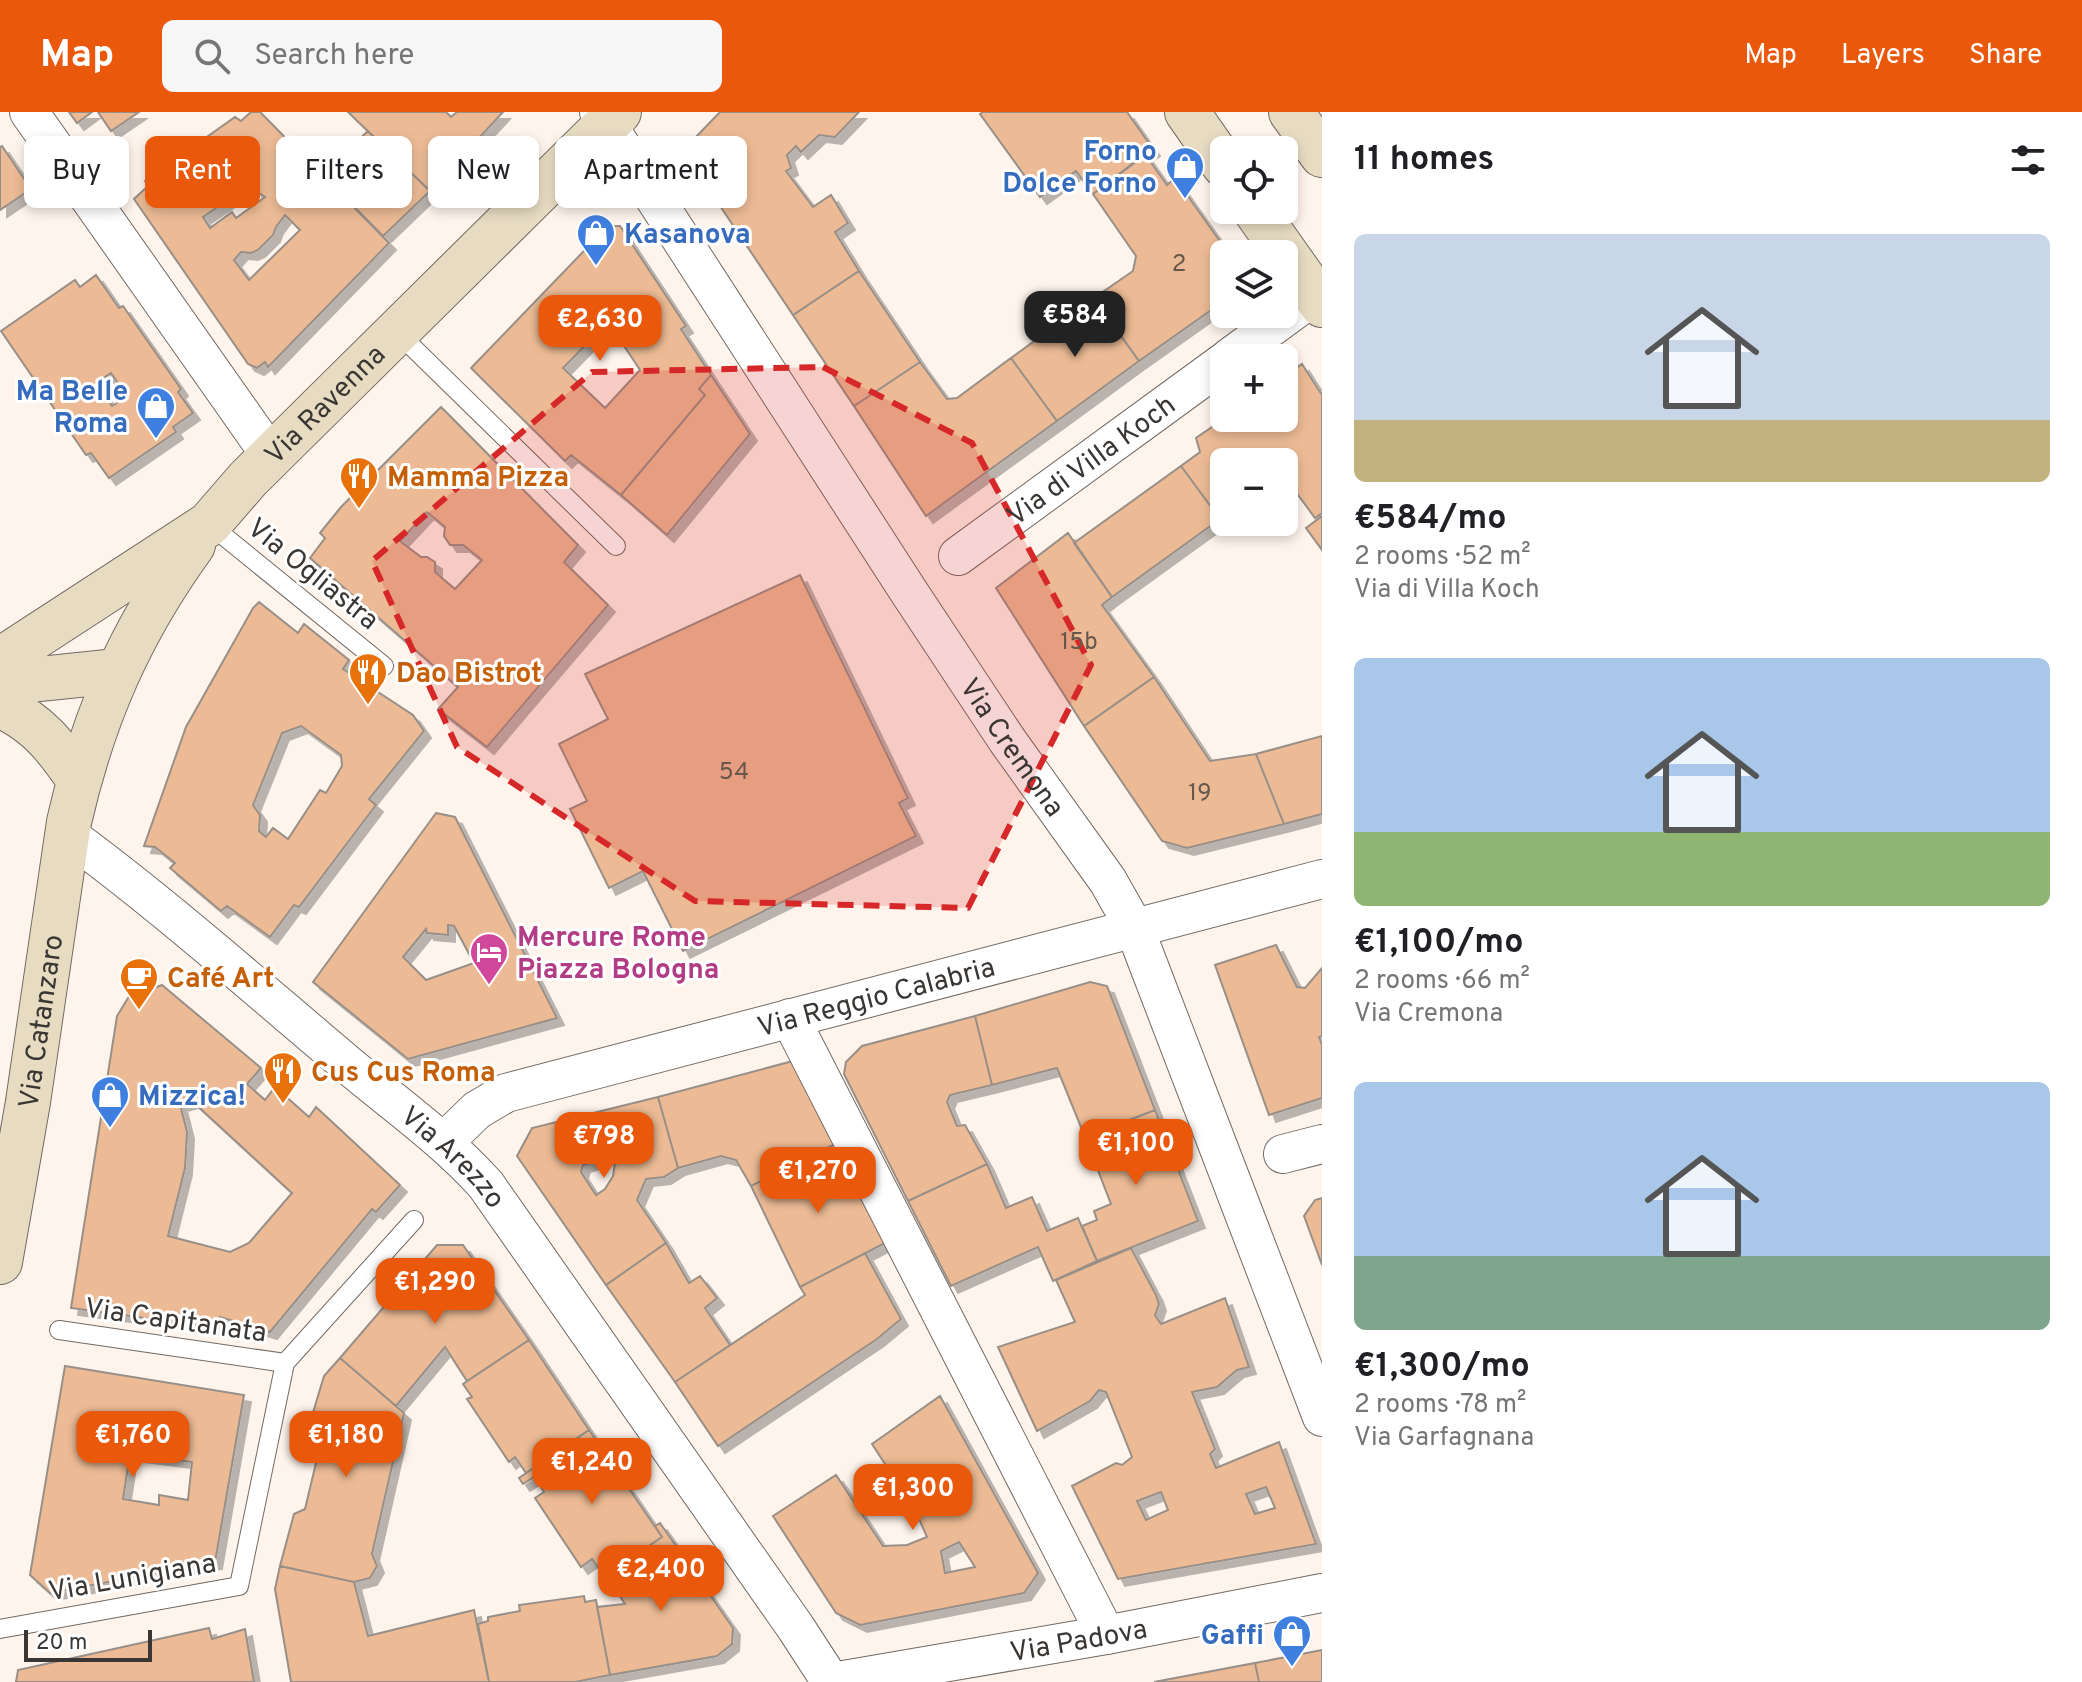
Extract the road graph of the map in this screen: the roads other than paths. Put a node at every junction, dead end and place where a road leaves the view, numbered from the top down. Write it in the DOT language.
graph roads {
  1 [pos="29,112"];
  2 [pos="1187,112"];
  3 [pos="1291,112"];
  4 [pos="609,116"];
  5 [pos="1210,145"];
  6 [pos="1322,155"];
  7 [pos="1265,224"];
  8 [pos="1319,300"];
  9 [pos="398,333"];
  10 [pos="1251,344"];
  11 [pos="1210,372"];
  12 [pos="271,456"];
  13 [pos="209,524"];
  14 [pos="616,546"];
  15 [pos="958,556"];
  16 [pos="0,660"];
  17 [pos="384,666"];
  18 [pos="117,671"];
  19 [pos="0,683"];
  20 [pos="0,705"];
  21 [pos="79,780"];
  22 [pos="67,834"];
  23 [pos="1322,879"];
  24 [pos="1134,927"];
  25 [pos="790,1018"];
  26 [pos="444,1142"];
  27 [pos="1322,1144"];
  28 [pos="1283,1154"];
  29 [pos="414,1220"];
  30 [pos="0,1262"];
  31 [pos="59,1330"];
  32 [pos="285,1363"];
  33 [pos="1322,1417"];
  34 [pos="1322,1593"];
  35 [pos="0,1629"];
  36 [pos="1106,1635"];
  37 [pos="832,1682"];
  1 -- 12 [label="street"];
  2 -- 5 [label="street"];
  3 -- 6 [label="street"];
  4 -- 9 [label="street, Via Ravenna"];
  4 -- 24 [label="street, Via Cremona"];
  7 -- 8 [label="street"];
  8 -- 10 [label="street"];
  9 -- 12 [label="street, Via Ravenna"];
  9 -- 14 [label="lane"];
  11 -- 15 [label="street, Via di Villa Koch"];
  12 -- 13 [label="street, Via Ravenna"];
  13 -- 16 [label="street, Via Ravenna"];
  13 -- 17 [label="lane, Via Ogliastra"];
  13 -- 18 [label="street, Via Catanzaro"];
  18 -- 19 [label="street"];
  18 -- 21 [label="street, Via Catanzaro"];
  20 -- 21 [label="street"];
  21 -- 22 [label="street, Via Catanzaro"];
  22 -- 26 [label="street, Via Arezzo"];
  22 -- 30 [label="street, Via Catanzaro"];
  23 -- 24 [label="street, Via Reggio Calabria"];
  24 -- 25 [label="street, Via Reggio Calabria"];
  24 -- 33 [label="street, Via Cremona"];
  25 -- 26 [label="street, Via Reggio Calabria"];
  25 -- 36 [label="street"];
  26 -- 37 [label="street, Via Arezzo"];
  27 -- 28 [label="street"];
  29 -- 32 [label="lane"];
  31 -- 32 [label="lane, Via Capitanata"];
  32 -- 35 [label="lane, Via Lunigiana"];
  34 -- 36 [label="street, Via Padova"];
  36 -- 37 [label="street, Via Padova"];
}
